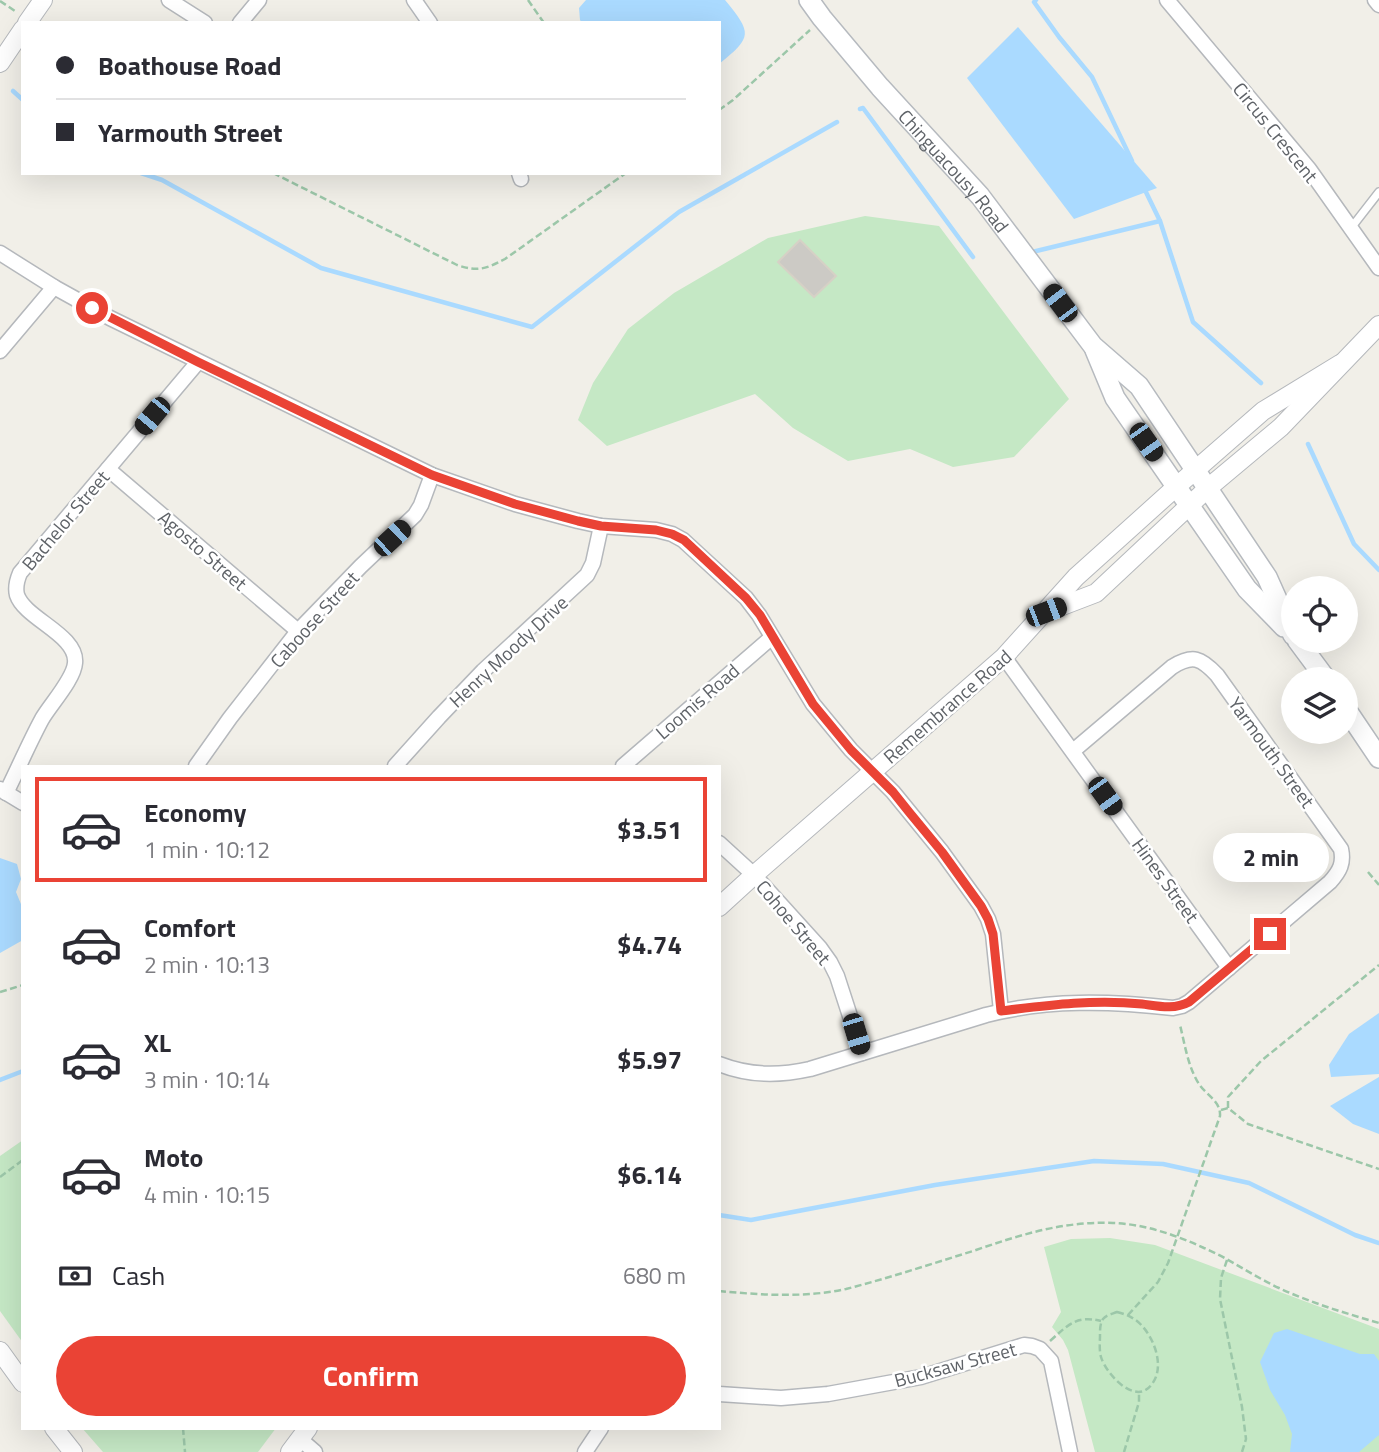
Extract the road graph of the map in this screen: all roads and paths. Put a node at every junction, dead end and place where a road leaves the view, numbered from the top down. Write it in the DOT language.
graph roads {
  1 [pos="43,0"];
  2 [pos="169,0"];
  3 [pos="259,0"];
  4 [pos="414,0"];
  5 [pos="528,0"];
  6 [pos="809,0"];
  7 [pos="1167,0"];
  8 [pos="1375,0"];
  9 [pos="1379,5"];
  10 [pos="822,18"];
  11 [pos="28,21"];
  12 [pos="202,21"];
  13 [pos="242,21"];
  14 [pos="429,21"];
  15 [pos="543,21"];
  16 [pos="21,32"];
  17 [pos="0,63"];
  18 [pos="721,109"];
  19 [pos="277,175"];
  20 [pos="623,175"];
  21 [pos="1379,192"];
  22 [pos="1351,228"];
  23 [pos="0,253"];
  24 [pos="1379,268"];
  25 [pos="54,288"];
  26 [pos="1379,325"];
  27 [pos="1093,346"];
  28 [pos="0,351"];
  29 [pos="198,362"];
  30 [pos="1340,364"];
  31 [pos="108,468"];
  32 [pos="1196,470"];
  33 [pos="432,475"];
  34 [pos="1176,487"];
  35 [pos="1208,488"];
  36 [pos="1190,506"];
  37 [pos="601,526"];
  38 [pos="1281,608"];
  39 [pos="1046,612"];
  40 [pos="1281,623"];
  41 [pos="298,631"];
  42 [pos="772,637"];
  43 [pos="1004,657"];
  44 [pos="1358,727"];
  45 [pos="1073,751"];
  46 [pos="1379,758"];
  47 [pos="197,765"];
  48 [pos="396,765"];
  49 [pos="628,765"];
  50 [pos="872,771"];
  51 [pos="3,791"];
  52 [pos="21,802"];
  53 [pos="721,845"];
  54 [pos="1368,872"];
  55 [pos="754,874"];
  56 [pos="1379,885"];
  57 [pos="721,905"];
  58 [pos="1379,965"];
  59 [pos="1229,968"];
  60 [pos="21,986"];
  61 [pos="0,992"];
  62 [pos="1001,1011"];
  63 [pos="1180,1026"];
  64 [pos="862,1053"];
  65 [pos="721,1065"];
  66 [pos="1228,1108"];
  67 [pos="1220,1110"];
  68 [pos="21,1161"];
  69 [pos="1379,1170"];
  70 [pos="0,1177"];
  71 [pos="1178,1237"];
  72 [pos="1227,1260"];
  73 [pos="721,1291"];
  74 [pos="1128,1315"];
  75 [pos="1101,1321"];
  76 [pos="1379,1323"];
  77 [pos="1040,1349"];
  78 [pos="0,1351"];
  79 [pos="21,1380"];
  80 [pos="1139,1392"];
  81 [pos="721,1394"];
  82 [pos="56,1430"];
  83 [pos="183,1430"];
  84 [pos="600,1430"];
  85 [pos="299,1440"];
  86 [pos="73,1452"];
  87 [pos="185,1452"];
  88 [pos="315,1452"];
  89 [pos="585,1452"];
  90 [pos="1070,1452"];
  91 [pos="1124,1452"];
  92 [pos="1242,1452"];
  1 -- 11 [label="street"];
  2 -- 12 [label="street"];
  3 -- 13 [label="street"];
  4 -- 14 [label="street"];
  5 -- 15 [label="path"];
  6 -- 10 [label="main road, Chinguacousy Road"];
  7 -- 22 [label="street, Circus Crescent"];
  8 -- 9 [label="street"];
  10 -- 18 [label="path"];
  10 -- 27 [label="main road, Chinguacousy Road"];
  16 -- 17 [label="street"];
  19 -- 20 [label="path"];
  21 -- 22 [label="lane"];
  22 -- 24 [label="street, Circus Crescent"];
  23 -- 25 [label="street"];
  25 -- 28 [label="street"];
  25 -- 29 [label="street"];
  26 -- 30 [label="street, Remembrance Road"];
  27 -- 32 [label="main road, Chinguacousy Road"];
  27 -- 34 [label="main road, Chinguacousy Road"];
  29 -- 31 [label="street, Bachelor Street"];
  29 -- 33 [label="street"];
  30 -- 32 [label="street, Remembrance Road"];
  30 -- 35 [label="street, Remembrance Road"];
  31 -- 41 [label="street, Agosto Street"];
  31 -- 51 [label="street, Bachelor Street"];
  32 -- 34 [label="street, Remembrance Road"];
  32 -- 35 [label="main road, Chinguacousy Road"];
  33 -- 37 [label="street"];
  33 -- 41 [label="street, Caboose Street"];
  34 -- 36 [label="main road, Chinguacousy Road"];
  34 -- 39 [label="street, Remembrance Road"];
  35 -- 36 [label="street, Remembrance Road"];
  35 -- 38 [label="main road, Chinguacousy Road"];
  36 -- 39 [label="street, Remembrance Road"];
  36 -- 40 [label="main road, Chinguacousy Road"];
  37 -- 42 [label="street"];
  37 -- 48 [label="street, Henry Moody Drive"];
  39 -- 43 [label="street, Remembrance Road"];
  41 -- 47 [label="street, Caboose Street"];
  42 -- 49 [label="street, Loomis Road"];
  42 -- 50 [label="street"];
  43 -- 45 [label="street, Hines Street"];
  43 -- 50 [label="street, Remembrance Road"];
  44 -- 46 [label="main road"];
  45 -- 59 [label="street, Hines Street"];
  45 -- 59 [label="street, Yarmouth Street"];
  50 -- 55 [label="street, Remembrance Road"];
  50 -- 62 [label="street"];
  51 -- 52 [label="street"];
  53 -- 55 [label="street, Cohoe Street"];
  54 -- 56 [label="path"];
  55 -- 57 [label="street, Remembrance Road"];
  55 -- 64 [label="street, Cohoe Street"];
  58 -- 66 [label="path"];
  59 -- 62 [label="street, Yarmouth Street"];
  60 -- 61 [label="path"];
  62 -- 64 [label="street, Yarmouth Street"];
  63 -- 67 [label="path"];
  64 -- 65 [label="street, Yarmouth Street"];
  66 -- 67 [label="path"];
  66 -- 69 [label="path"];
  67 -- 71 [label="path"];
  68 -- 70 [label="path"];
  71 -- 72 [label="path"];
  71 -- 73 [label="path"];
  71 -- 74 [label="path"];
  72 -- 76 [label="path"];
  72 -- 92 [label="path"];
  74 -- 75 [label="path"];
  74 -- 80 [label="path"];
  75 -- 77 [label="path"];
  75 -- 80 [label="path"];
  77 -- 81 [label="street, Bucksaw Street"];
  77 -- 90 [label="street, Bucksaw Street"];
  78 -- 79 [label="street"];
  80 -- 91 [label="path"];
  82 -- 86 [label="street"];
  83 -- 87 [label="path"];
  84 -- 89 [label="street"];
  85 -- 88 [label="street"];
}
